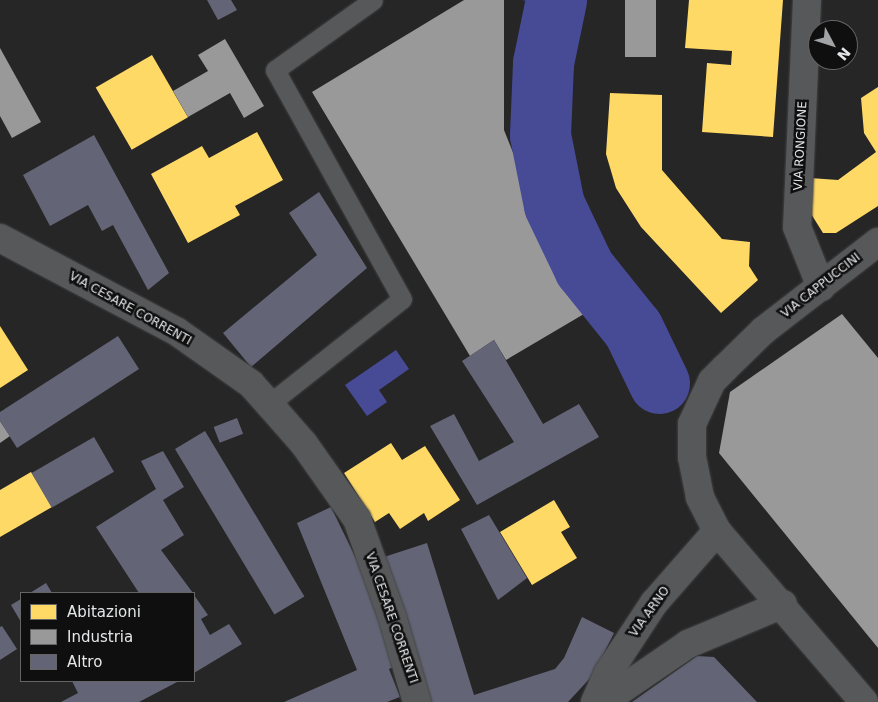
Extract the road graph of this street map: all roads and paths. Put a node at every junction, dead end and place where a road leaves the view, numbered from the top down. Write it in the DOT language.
graph roads {
  1 [pos="373,0"];
  2 [pos="807,0"];
  3 [pos="0,238"];
  4 [pos="878,242"];
  5 [pos="821,287"];
  6 [pos="269,404"];
  7 [pos="717,531"];
  8 [pos="783,604"];
  9 [pos="417,702"];
  10 [pos="595,702"];
  11 [pos="603,702"];
  12 [pos="864,702"];
  1 -- 6 [label="lane"];
  2 -- 5 [label="street, VIA RONGIONE"];
  3 -- 6 [label="street, VIA CESARE CORRENTI"];
  4 -- 5 [label="street, VIA CAPPUCCINI"];
  5 -- 7 [label="street, VIA CAPPUCCINI"];
  6 -- 9 [label="street, VIA CESARE CORRENTI"];
  7 -- 8 [label="street, VIA CAPPUCCINI"];
  7 -- 10 [label="street, VIA ARNO"];
  8 -- 11 [label="street"];
  8 -- 12 [label="street, VIA CAPPUCCINI"];
}
